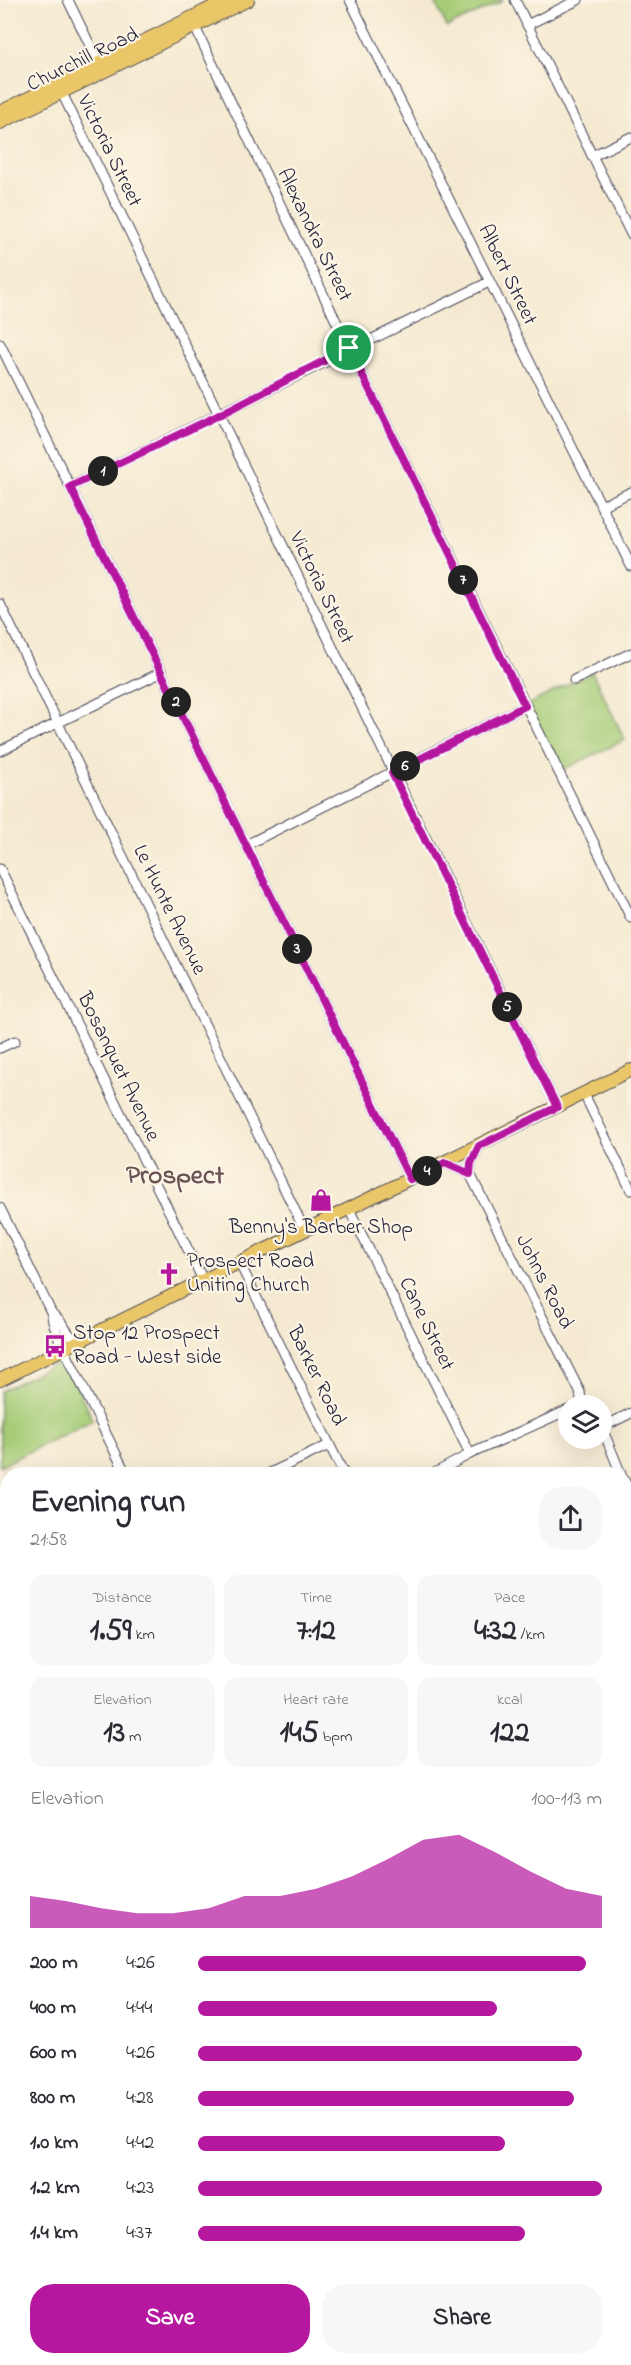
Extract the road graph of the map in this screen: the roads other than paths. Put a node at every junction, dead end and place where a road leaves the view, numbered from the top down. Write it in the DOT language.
graph roads {
  1 [pos="68,0"];
  2 [pos="227,0"];
  3 [pos="248,0"];
  4 [pos="350,0"];
  5 [pos="515,0"];
  6 [pos="578,0"];
  7 [pos="192,22"];
  8 [pos="527,25"];
  9 [pos="100,67"];
  10 [pos="59,88"];
  11 [pos="0,112"];
  12 [pos="0,123"];
  13 [pos="631,137"];
  14 [pos="592,156"];
  15 [pos="631,234"];
  16 [pos="489,282"];
  17 [pos="0,344"];
  18 [pos="349,348"];
  19 [pos="217,416"];
  20 [pos="70,487"];
  21 [pos="631,492"];
  22 [pos="601,506"];
  23 [pos="631,566"];
  24 [pos="0,604"];
  25 [pos="631,653"];
  26 [pos="162,672"];
  27 [pos="574,681"];
  28 [pos="525,706"];
  29 [pos="58,723"];
  30 [pos="0,752"];
  31 [pos="392,773"];
  32 [pos="246,845"];
  33 [pos="0,869"];
  34 [pos="631,918"];
  35 [pos="15,1041"];
  36 [pos="0,1048"];
  37 [pos="631,1070"];
  38 [pos="584,1094"];
  39 [pos="557,1107"];
  40 [pos="479,1146"];
  41 [pos="445,1163"];
  42 [pos="470,1174"];
  43 [pos="410,1179"];
  44 [pos="631,1190"];
  45 [pos="0,1208"];
  46 [pos="349,1209"];
  47 [pos="305,1231"];
  48 [pos="239,1262"];
  49 [pos="203,1280"];
  50 [pos="52,1314"];
  51 [pos="79,1341"];
  52 [pos="61,1351"];
  53 [pos="0,1380"];
  54 [pos="580,1395"];
  55 [pos="631,1413"];
  56 [pos="558,1414"];
  57 [pos="612,1422"];
  58 [pos="329,1445"];
  59 [pos="609,1449"];
  60 [pos="470,1454"];
  61 [pos="122,1467"];
  62 [pos="283,1467"];
  63 [pos="340,1467"];
  64 [pos="446,1467"];
  65 [pos="618,1467"];
  1 -- 9 [label="street"];
  2 -- 7 [label="main road, Churchill Road"];
  3 -- 7 [label="main road, Churchill Road"];
  4 -- 16 [label="street, Albert Street"];
  5 -- 8 [label="street"];
  6 -- 8 [label="street"];
  7 -- 9 [label="main road, Churchill Road"];
  7 -- 18 [label="street, Alexandra Street"];
  8 -- 14 [label="street"];
  9 -- 10 [label="main road, Churchill Road"];
  10 -- 11 [label="main road, Churchill Road"];
  10 -- 12 [label="main road, Churchill Road"];
  10 -- 19 [label="street, Victoria Street"];
  13 -- 14 [label="street"];
  14 -- 15 [label="street"];
  16 -- 18 [label="street"];
  16 -- 22 [label="street, Albert Street"];
  17 -- 20 [label="street"];
  18 -- 19 [label="street"];
  18 -- 28 [label="street, Alexandra Street"];
  19 -- 20 [label="street"];
  19 -- 31 [label="street, Victoria Street"];
  20 -- 26 [label="street"];
  21 -- 22 [label="street"];
  22 -- 23 [label="street, Albert Street"];
  24 -- 29 [label="street, Le Hunte Avenue"];
  25 -- 27 [label="street"];
  26 -- 29 [label="street"];
  26 -- 32 [label="street"];
  28 -- 31 [label="street"];
  28 -- 34 [label="street, Alexandra Street"];
  29 -- 30 [label="street"];
  29 -- 47 [label="street, Le Hunte Avenue"];
  31 -- 32 [label="street"];
  31 -- 39 [label="street, Victoria Street"];
  32 -- 43 [label="street"];
  33 -- 49 [label="street, Bosanquet Avenue"];
  35 -- 36 [label="street"];
  37 -- 38 [label="main road"];
  38 -- 39 [label="main road"];
  38 -- 44 [label="street"];
  39 -- 40 [label="main road"];
  40 -- 41 [label="main road"];
  40 -- 42 [label="street"];
  41 -- 42 [label="street"];
  41 -- 43 [label="main road"];
  42 -- 54 [label="street, Johns Road"];
  43 -- 46 [label="main road"];
  45 -- 50 [label="street"];
  46 -- 47 [label="main road"];
  46 -- 60 [label="street, Cane Street"];
  47 -- 48 [label="main road"];
  48 -- 49 [label="main road"];
  48 -- 58 [label="street, Barker Road"];
  49 -- 51 [label="main road"];
  50 -- 51 [label="street"];
  50 -- 52 [label="street"];
  51 -- 52 [label="main road"];
  52 -- 53 [label="main road"];
  52 -- 61 [label="street"];
  55 -- 57 [label="street"];
  56 -- 60 [label="street"];
  58 -- 62 [label="street"];
  58 -- 63 [label="street, Barker Road"];
  59 -- 65 [label="street"];
  60 -- 64 [label="street"];
}
